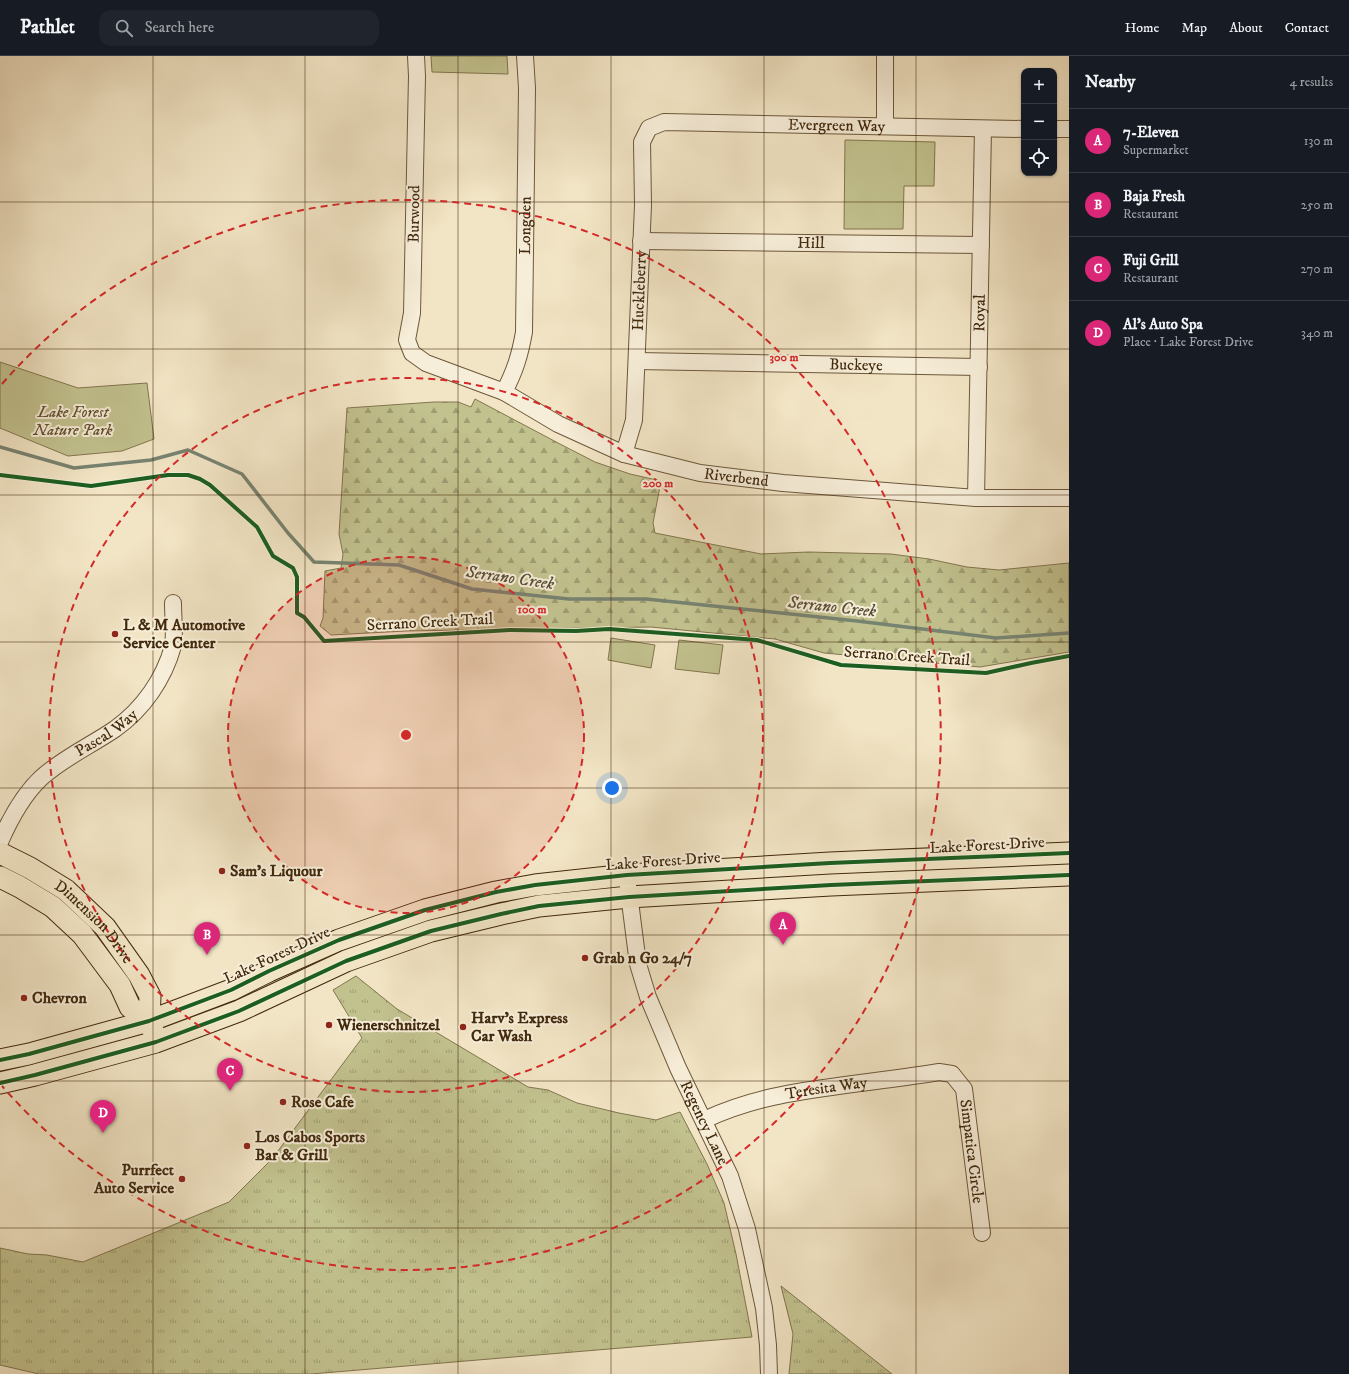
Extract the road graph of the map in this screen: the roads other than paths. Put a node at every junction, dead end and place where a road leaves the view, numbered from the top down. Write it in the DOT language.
graph roads {
  1 [pos="416,56"];
  2 [pos="525,56"];
  3 [pos="885,56"];
  4 [pos="884,126"];
  5 [pos="650,128"];
  6 [pos="983,129"];
  7 [pos="1021,129"];
  8 [pos="1057,129"];
  9 [pos="1069,129"];
  10 [pos="641,241"];
  11 [pos="981,245"];
  12 [pos="638,361"];
  13 [pos="426,363"];
  14 [pos="979,367"];
  15 [pos="504,392"];
  16 [pos="624,454"];
  17 [pos="976,498"];
  18 [pos="1069,498"];
  19 [pos="173,603"];
  20 [pos="0,842"];
  21 [pos="0,853"];
  22 [pos="1069,853"];
  23 [pos="627,875"];
  24 [pos="1069,875"];
  25 [pos="0,877"];
  26 [pos="629,896"];
  27 [pos="149,1021"];
  28 [pos="156,1042"];
  29 [pos="0,1060"];
  30 [pos="952,1074"];
  31 [pos="0,1083"];
  32 [pos="704,1120"];
  33 [pos="982,1233"];
  34 [pos="769,1374"];
  1 -- 13 [label="street, Burwood"];
  2 -- 15 [label="street, Longden"];
  3 -- 4 [label="street"];
  4 -- 5 [label="street, Evergreen Way"];
  4 -- 6 [label="street, Evergreen Way"];
  5 -- 10 [label="street, Huckleberry"];
  6 -- 7 [label="street, Evergreen Way"];
  6 -- 11 [label="street, Royal"];
  8 -- 9 [label="street"];
  10 -- 11 [label="street, Hill"];
  10 -- 12 [label="street, Huckleberry"];
  11 -- 14 [label="street, Royal"];
  12 -- 14 [label="street, Buckeye"];
  12 -- 16 [label="street, Huckleberry"];
  13 -- 15 [label="street, Riverbend"];
  14 -- 17 [label="street, Royal"];
  15 -- 16 [label="street, Riverbend"];
  16 -- 17 [label="street, Riverbend"];
  17 -- 18 [label="street, Riverbend"];
  19 -- 20 [label="street, Pascal Way"];
  21 -- 27 [label="main road, Dimension Drive"];
  22 -- 23 [label="main road, Lake Forest Drive"];
  23 -- 26 [label="street, Regency Lane"];
  23 -- 27 [label="main road, Lake Forest Drive"];
  24 -- 26 [label="main road, Lake Forest Drive"];
  25 -- 27 [label="main road, Dimension Drive"];
  26 -- 28 [label="main road, Lake Forest Drive"];
  26 -- 32 [label="street, Regency Lane"];
  27 -- 28 [label="main road, Dimension Drive"];
  27 -- 29 [label="main road, Lake Forest Drive"];
  28 -- 31 [label="main road, Lake Forest Drive"];
  30 -- 32 [label="street, Teresita Way"];
  30 -- 33 [label="street, Simpatica Circle"];
  32 -- 34 [label="street, Regency Lane"];
}
